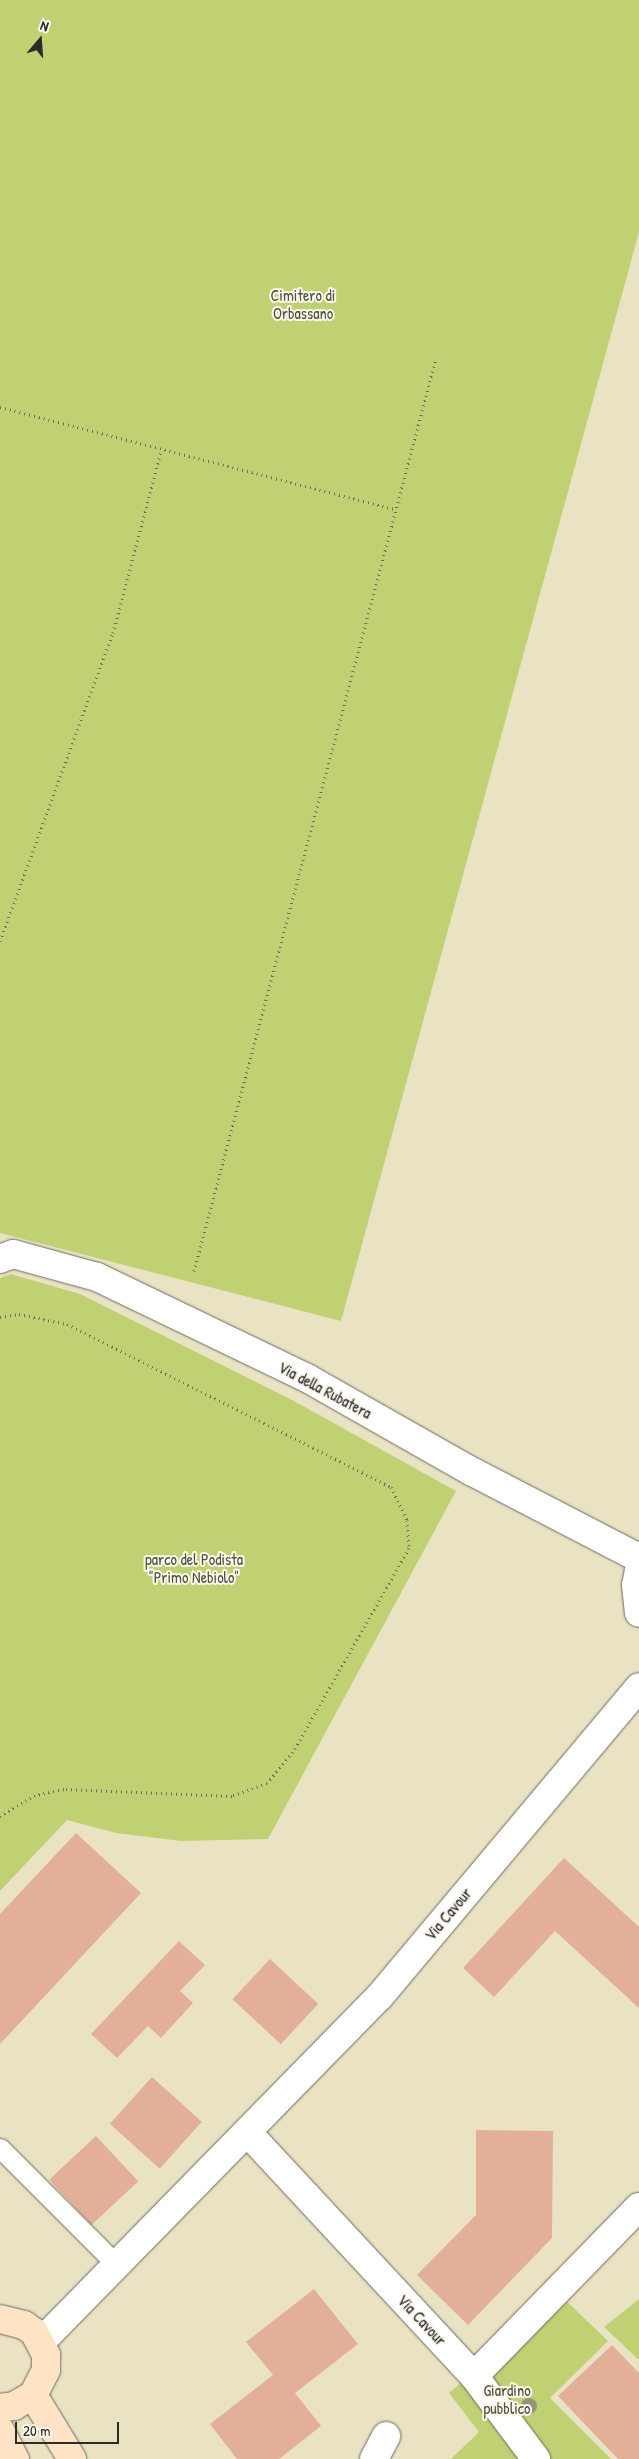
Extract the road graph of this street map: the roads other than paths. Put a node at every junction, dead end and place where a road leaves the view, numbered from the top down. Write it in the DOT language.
graph roads {
  1 [pos="0,1259"];
  2 [pos="639,1558"];
  3 [pos="639,1570"];
  4 [pos="639,1613"];
  5 [pos="639,1687"];
  6 [pos="248,2133"];
  7 [pos="0,2148"];
  8 [pos="639,2207"];
  9 [pos="116,2264"];
  10 [pos="4,2313"];
  11 [pos="41,2342"];
  12 [pos="474,2376"];
  13 [pos="33,2395"];
  14 [pos="0,2408"];
  15 [pos="0,2430"];
  16 [pos="16,2459"];
  17 [pos="72,2459"];
  18 [pos="536,2459"];
  1 -- 2 [label="street, Via della Rubatera"];
  3 -- 4 [label="street"];
  5 -- 6 [label="street, Via Cavour"];
  6 -- 9 [label="street, Via Cavour"];
  6 -- 12 [label="street, Via Cavour"];
  7 -- 9 [label="lane"];
  8 -- 12 [label="street"];
  9 -- 11 [label="street, Via Cavour"];
  10 -- 11 [label="street"];
  11 -- 13 [label="street"];
  12 -- 18 [label="street, Via Cavour"];
  13 -- 14 [label="street"];
  13 -- 17 [label="street"];
  15 -- 16 [label="street"];
}
